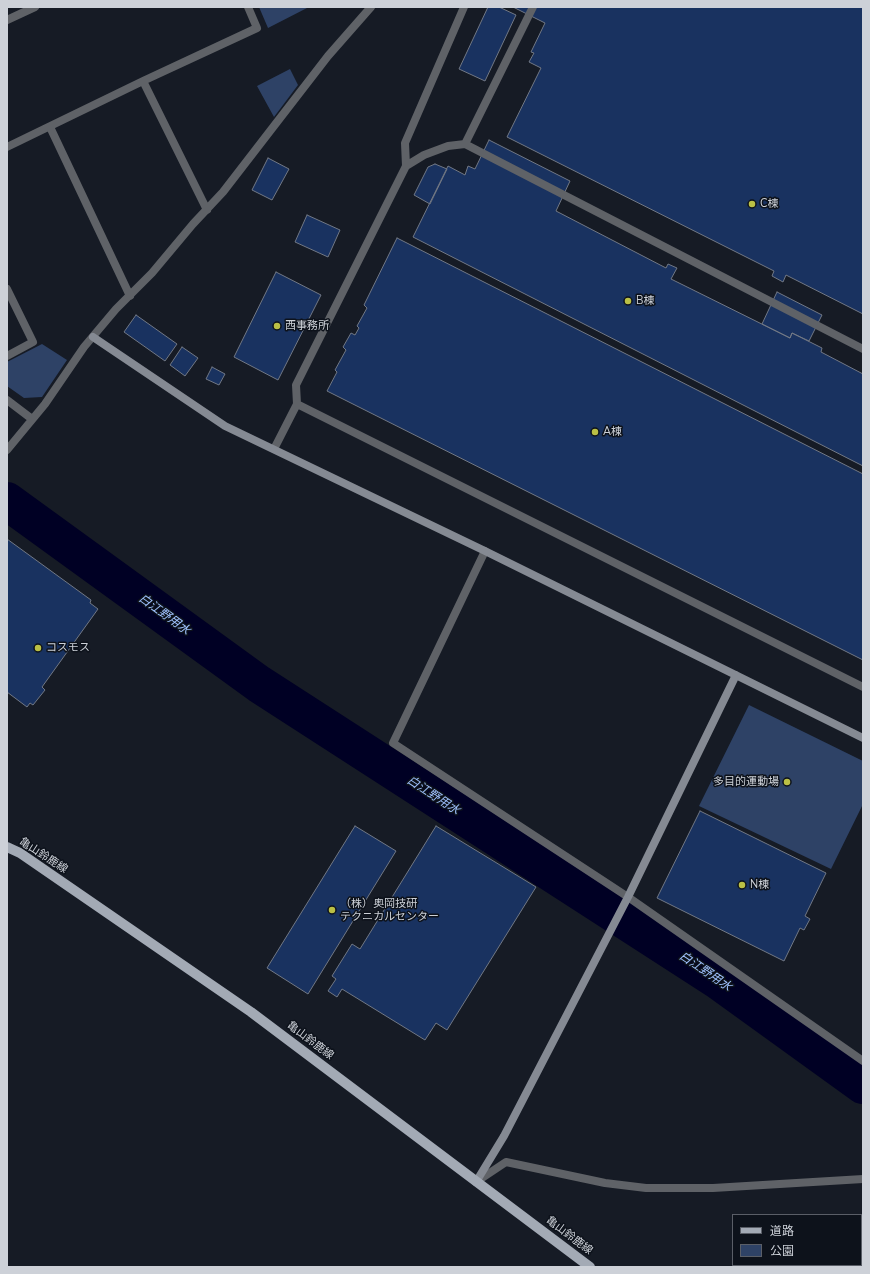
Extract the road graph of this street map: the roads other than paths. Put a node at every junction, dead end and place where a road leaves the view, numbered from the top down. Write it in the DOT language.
graph roads {
  1 [pos="35,7"];
  2 [pos="248,7"];
  3 [pos="371,7"];
  4 [pos="464,7"];
  5 [pos="534,7"];
  6 [pos="7,20"];
  7 [pos="143,81"];
  8 [pos="50,127"];
  9 [pos="465,144"];
  10 [pos="7,147"];
  11 [pos="406,166"];
  12 [pos="207,210"];
  13 [pos="7,289"];
  14 [pos="130,296"];
  15 [pos="93,337"];
  16 [pos="863,349"];
  17 [pos="7,356"];
  18 [pos="7,400"];
  19 [pos="296,404"];
  20 [pos="32,419"];
  21 [pos="274,449"];
  22 [pos="7,450"];
  23 [pos="485,551"];
  24 [pos="736,675"];
  25 [pos="863,687"];
  26 [pos="863,738"];
  27 [pos="7,847"];
  28 [pos="628,897"];
  29 [pos="863,1060"];
  30 [pos="863,1179"];
  31 [pos="476,1182"];
  32 [pos="590,1267"];
  1 -- 6 [label="street"];
  2 -- 7 [label="street"];
  3 -- 12 [label="street"];
  4 -- 11 [label="street"];
  5 -- 9 [label="street"];
  7 -- 8 [label="street"];
  7 -- 12 [label="street"];
  8 -- 10 [label="street"];
  8 -- 14 [label="street"];
  9 -- 11 [label="street"];
  9 -- 16 [label="street"];
  11 -- 19 [label="street"];
  12 -- 14 [label="street"];
  13 -- 17 [label="street"];
  14 -- 15 [label="street"];
  15 -- 20 [label="street"];
  15 -- 21 [label="street"];
  18 -- 20 [label="street"];
  19 -- 21 [label="street"];
  19 -- 25 [label="street"];
  20 -- 22 [label="street"];
  21 -- 23 [label="street"];
  23 -- 24 [label="street"];
  23 -- 28 [label="street"];
  24 -- 26 [label="street"];
  24 -- 28 [label="street"];
  27 -- 31 [label="main road, 亀山鈴鹿線"];
  28 -- 29 [label="street"];
  28 -- 31 [label="street"];
  30 -- 31 [label="street"];
  31 -- 32 [label="main road, 亀山鈴鹿線"];
}
